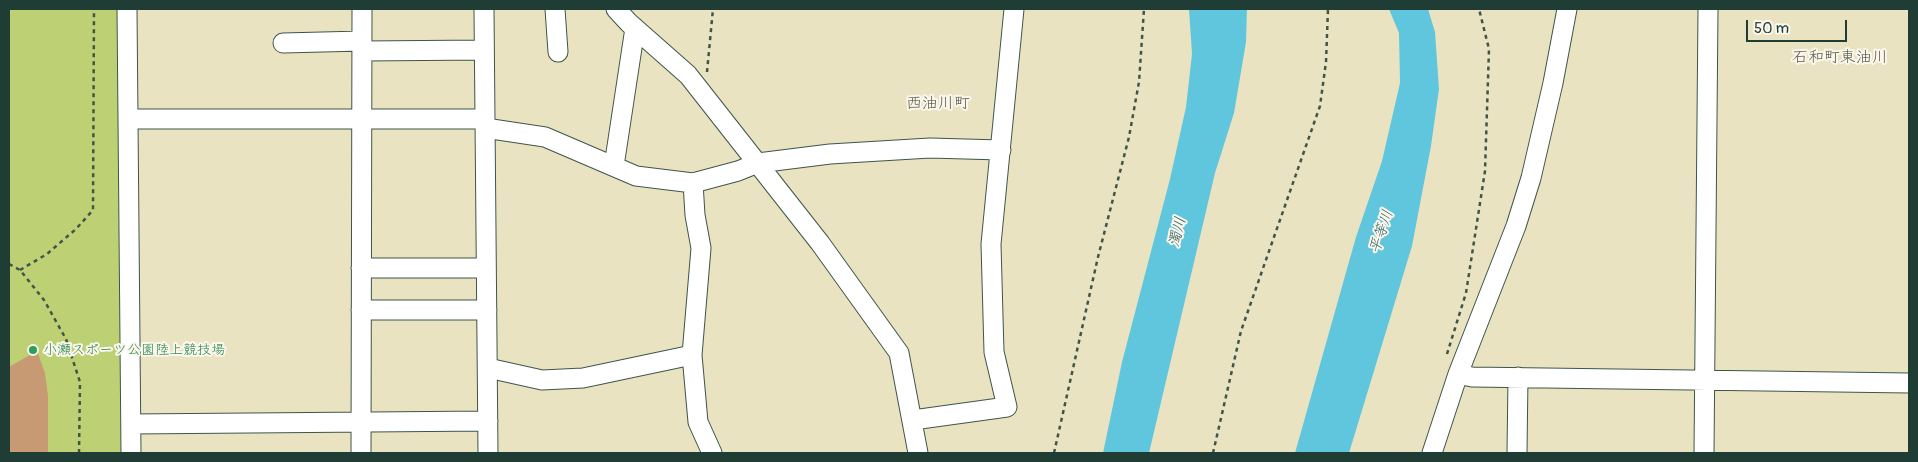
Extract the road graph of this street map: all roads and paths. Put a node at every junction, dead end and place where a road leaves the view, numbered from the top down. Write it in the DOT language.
graph roads {
  1 [pos="94,9"];
  2 [pos="127,9"];
  3 [pos="362,9"];
  4 [pos="484,9"];
  5 [pos="555,9"];
  6 [pos="616,9"];
  7 [pos="713,9"];
  8 [pos="1014,9"];
  9 [pos="1144,9"];
  10 [pos="1328,9"];
  11 [pos="1479,9"];
  12 [pos="1567,9"];
  13 [pos="1708,9"];
  14 [pos="635,28"];
  15 [pos="283,42"];
  16 [pos="362,46"];
  17 [pos="484,50"];
  18 [pos="558,52"];
  19 [pos="706,74"];
  20 [pos="128,119"];
  21 [pos="361,119"];
  22 [pos="485,124"];
  23 [pos="1001,150"];
  24 [pos="758,162"];
  25 [pos="614,166"];
  26 [pos="692,183"];
  27 [pos="9,264"];
  28 [pos="361,268"];
  29 [pos="486,268"];
  30 [pos="20,270"];
  31 [pos="361,310"];
  32 [pos="487,310"];
  33 [pos="692,355"];
  34 [pos="1446,359"];
  35 [pos="488,368"];
  36 [pos="1458,374"];
  37 [pos="1518,378"];
  38 [pos="1705,380"];
  39 [pos="1909,383"];
  40 [pos="488,420"];
  41 [pos="913,420"];
  42 [pos="361,422"];
  43 [pos="130,424"];
  44 [pos="79,453"];
  45 [pos="131,453"];
  46 [pos="361,453"];
  47 [pos="488,453"];
  48 [pos="712,453"];
  49 [pos="918,453"];
  50 [pos="1054,453"];
  51 [pos="1213,453"];
  52 [pos="1432,453"];
  53 [pos="1517,453"];
  54 [pos="1704,453"];
  1 -- 30 [label="path"];
  2 -- 20 [label="street"];
  3 -- 16 [label="street"];
  4 -- 17 [label="street"];
  5 -- 18 [label="street"];
  6 -- 14 [label="street"];
  7 -- 19 [label="path"];
  8 -- 23 [label="street"];
  9 -- 50 [label="path"];
  10 -- 51 [label="path"];
  11 -- 34 [label="path"];
  12 -- 36 [label="street"];
  13 -- 38 [label="street"];
  14 -- 24 [label="street"];
  14 -- 25 [label="street"];
  15 -- 16 [label="street"];
  16 -- 17 [label="street"];
  16 -- 21 [label="street"];
  17 -- 22 [label="street"];
  20 -- 21 [label="street"];
  20 -- 43 [label="street"];
  21 -- 22 [label="street"];
  21 -- 28 [label="street"];
  22 -- 25 [label="street"];
  22 -- 29 [label="street"];
  23 -- 24 [label="street"];
  23 -- 41 [label="street"];
  24 -- 26 [label="street"];
  24 -- 41 [label="street"];
  25 -- 26 [label="street"];
  26 -- 33 [label="street"];
  27 -- 30 [label="path"];
  28 -- 29 [label="street"];
  28 -- 31 [label="street"];
  29 -- 32 [label="street"];
  30 -- 44 [label="path"];
  31 -- 32 [label="street"];
  31 -- 42 [label="street"];
  32 -- 35 [label="street"];
  33 -- 35 [label="street"];
  33 -- 48 [label="street"];
  35 -- 40 [label="street"];
  36 -- 37 [label="street"];
  36 -- 52 [label="street"];
  37 -- 38 [label="street"];
  37 -- 53 [label="street"];
  38 -- 39 [label="street"];
  38 -- 54 [label="street"];
  40 -- 42 [label="street"];
  40 -- 47 [label="street"];
  41 -- 49 [label="street"];
  42 -- 43 [label="street"];
  42 -- 46 [label="street"];
  43 -- 45 [label="street"];
}
